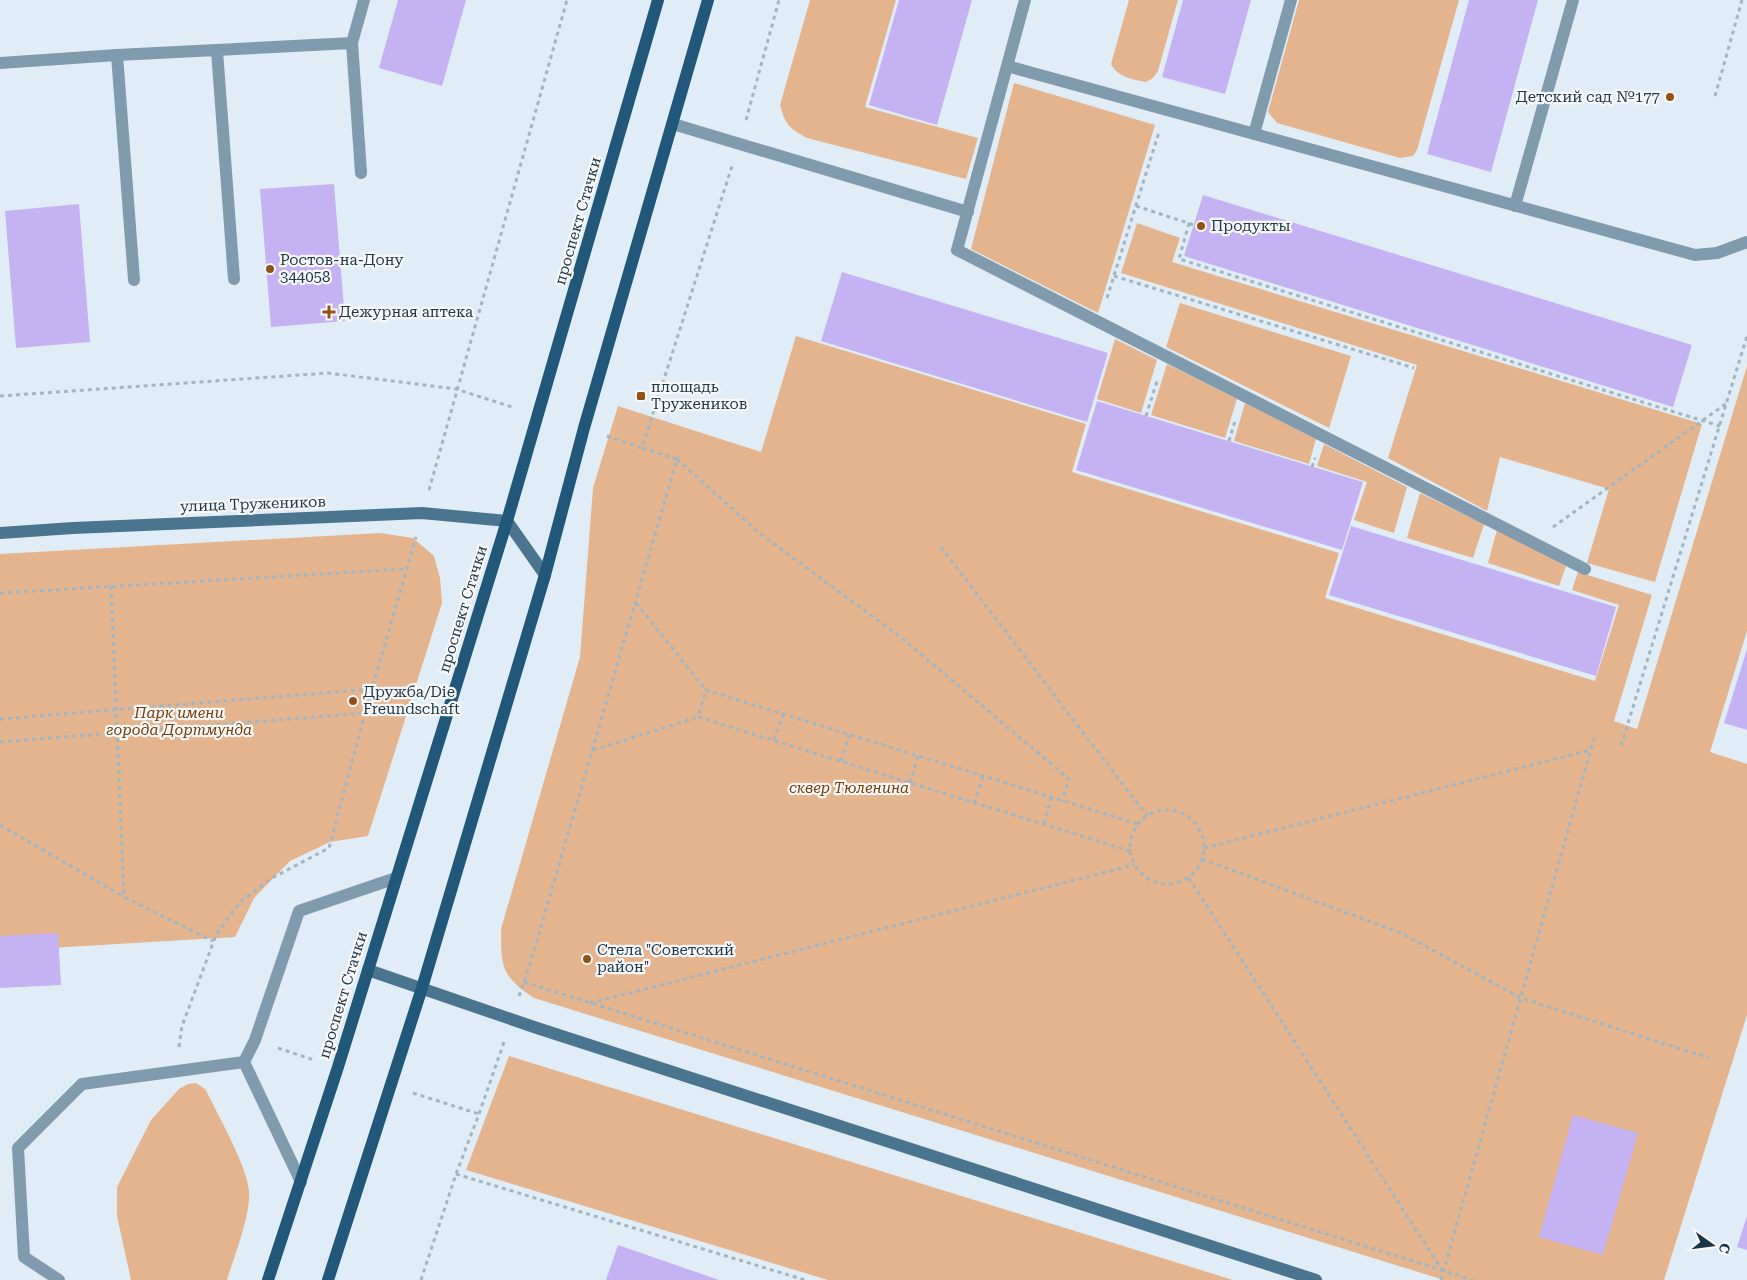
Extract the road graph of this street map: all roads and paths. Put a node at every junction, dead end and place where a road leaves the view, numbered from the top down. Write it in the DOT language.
graph roads {
  1 [pos="364,0"];
  2 [pos="568,0"];
  3 [pos="658,0"];
  4 [pos="708,0"];
  5 [pos="780,0"];
  6 [pos="1025,0"];
  7 [pos="1292,0"];
  8 [pos="1573,0"];
  9 [pos="1742,0"];
  10 [pos="352,43"];
  11 [pos="217,51"];
  12 [pos="117,55"];
  13 [pos="0,63"];
  14 [pos="1007,66"];
  15 [pos="1715,96"];
  16 [pos="1166,110"];
  17 [pos="673,124"];
  18 [pos="1254,134"];
  19 [pos="739,144"];
  20 [pos="361,173"];
  21 [pos="1136,206"];
  22 [pos="1515,206"];
  23 [pos="968,212"];
  24 [pos="1747,242"];
  25 [pos="1114,276"];
  26 [pos="234,279"];
  27 [pos="134,280"];
  28 [pos="1099,323"];
  29 [pos="1747,336"];
  30 [pos="1165,356"];
  31 [pos="1414,368"];
  32 [pos="456,389"];
  33 [pos="0,396"];
  34 [pos="1727,403"];
  35 [pos="539,415"];
  36 [pos="1146,416"];
  37 [pos="1702,420"];
  38 [pos="1720,426"];
  39 [pos="584,428"];
  40 [pos="642,448"];
  41 [pos="677,459"];
  42 [pos="422,513"];
  43 [pos="507,522"];
  44 [pos="0,533"];
  45 [pos="1532,542"];
  46 [pos="941,547"];
  47 [pos="1585,569"];
  48 [pos="406,570"];
  49 [pos="545,575"];
  50 [pos="112,586"];
  51 [pos="0,593"];
  52 [pos="636,603"];
  53 [pos="372,689"];
  54 [pos="706,690"];
  55 [pos="116,709"];
  56 [pos="365,713"];
  57 [pos="783,714"];
  58 [pos="698,716"];
  59 [pos="0,719"];
  60 [pos="118,732"];
  61 [pos="849,735"];
  62 [pos="1594,738"];
  63 [pos="774,740"];
  64 [pos="0,742"];
  65 [pos="1621,746"];
  66 [pos="593,750"];
  67 [pos="1591,750"];
  68 [pos="918,756"];
  69 [pos="841,761"];
  70 [pos="982,777"];
  71 [pos="910,783"];
  72 [pos="1051,798"];
  73 [pos="1062,801"];
  74 [pos="974,803"];
  75 [pos="1147,816"];
  76 [pos="1044,824"];
  77 [pos="1138,824"];
  78 [pos="0,825"];
  79 [pos="1204,848"];
  80 [pos="1130,851"];
  81 [pos="1202,859"];
  82 [pos="1134,865"];
  83 [pos="396,878"];
  84 [pos="1189,878"];
  85 [pos="124,896"];
  86 [pos="213,940"];
  87 [pos="368,970"];
  88 [pos="524,982"];
  89 [pos="422,988"];
  90 [pos="1521,998"];
  91 [pos="588,1003"];
  92 [pos="511,1020"];
  93 [pos="1709,1058"];
  94 [pos="244,1062"];
  95 [pos="176,1071"];
  96 [pos="456,1174"];
  97 [pos="300,1182"];
  98 [pos="1443,1271"];
  99 [pos="59,1280"];
  100 [pos="268,1280"];
  101 [pos="328,1280"];
  102 [pos="421,1280"];
  103 [pos="805,1280"];
  104 [pos="1316,1280"];
  105 [pos="1441,1280"];
  106 [pos="1473,1280"];
  1 -- 10 [label="lane"];
  2 -- 32 [label="path"];
  3 -- 35 [label="main road, проспект Стачки"];
  4 -- 17 [label="main road"];
  5 -- 19 [label="path"];
  6 -- 14 [label="lane"];
  7 -- 18 [label="lane"];
  8 -- 22 [label="lane"];
  9 -- 15 [label="path"];
  10 -- 11 [label="lane"];
  10 -- 20 [label="lane"];
  11 -- 12 [label="lane"];
  11 -- 26 [label="lane"];
  12 -- 13 [label="lane"];
  12 -- 27 [label="lane"];
  14 -- 16 [label="lane"];
  14 -- 23 [label="lane"];
  16 -- 18 [label="lane"];
  16 -- 21 [label="path"];
  17 -- 19 [label="lane"];
  17 -- 39 [label="main road"];
  18 -- 22 [label="lane"];
  19 -- 23 [label="lane"];
  19 -- 40 [label="path"];
  21 -- 25 [label="path"];
  21 -- 37 [label="path"];
  22 -- 24 [label="lane"];
  23 -- 28 [label="lane"];
  25 -- 28 [label="path"];
  25 -- 31 [label="path"];
  28 -- 30 [label="lane"];
  29 -- 34 [label="path"];
  30 -- 36 [label="path"];
  30 -- 45 [label="lane"];
  32 -- 33 [label="path"];
  32 -- 35 [label="path"];
  32 -- 42 [label="path"];
  34 -- 37 [label="path"];
  34 -- 38 [label="path"];
  35 -- 43 [label="main road, проспект Стачки"];
  37 -- 38 [label="path"];
  37 -- 45 [label="path"];
  38 -- 65 [label="path"];
  39 -- 40 [label="path"];
  39 -- 49 [label="main road"];
  40 -- 41 [label="path"];
  41 -- 52 [label="path"];
  41 -- 73 [label="path"];
  42 -- 43 [label="main road, улица Тружеников"];
  42 -- 44 [label="main road, улица Тружеников"];
  42 -- 48 [label="path"];
  43 -- 49 [label="main road"];
  43 -- 83 [label="main road, проспект Стачки"];
  45 -- 47 [label="lane"];
  46 -- 75 [label="path"];
  48 -- 50 [label="path"];
  48 -- 53 [label="path"];
  49 -- 89 [label="main road"];
  50 -- 51 [label="path"];
  50 -- 55 [label="path"];
  52 -- 54 [label="path"];
  52 -- 66 [label="path"];
  53 -- 55 [label="path"];
  53 -- 56 [label="path"];
  54 -- 57 [label="path"];
  54 -- 58 [label="path"];
  55 -- 59 [label="path"];
  55 -- 60 [label="path"];
  56 -- 60 [label="path"];
  56 -- 86 [label="path"];
  57 -- 61 [label="path"];
  57 -- 63 [label="path"];
  58 -- 63 [label="path"];
  58 -- 66 [label="path"];
  60 -- 64 [label="path"];
  60 -- 85 [label="path"];
  61 -- 68 [label="path"];
  61 -- 69 [label="path"];
  62 -- 67 [label="path"];
  63 -- 69 [label="path"];
  66 -- 88 [label="path"];
  67 -- 79 [label="path"];
  67 -- 90 [label="path"];
  68 -- 70 [label="path"];
  68 -- 71 [label="path"];
  69 -- 71 [label="path"];
  70 -- 72 [label="path"];
  70 -- 74 [label="path"];
  71 -- 74 [label="path"];
  72 -- 73 [label="path"];
  72 -- 76 [label="path"];
  73 -- 77 [label="path"];
  74 -- 76 [label="path"];
  75 -- 77 [label="path"];
  75 -- 79 [label="path"];
  76 -- 80 [label="path"];
  77 -- 80 [label="path"];
  78 -- 85 [label="path"];
  79 -- 81 [label="path"];
  80 -- 82 [label="path"];
  81 -- 84 [label="path"];
  81 -- 90 [label="path"];
  82 -- 84 [label="path"];
  82 -- 91 [label="path"];
  83 -- 87 [label="main road, проспект Стачки"];
  83 -- 94 [label="lane"];
  84 -- 98 [label="path"];
  85 -- 86 [label="path"];
  86 -- 95 [label="path"];
  87 -- 89 [label="main road"];
  87 -- 97 [label="main road, проспект Стачки"];
  88 -- 91 [label="path"];
  88 -- 92 [label="path"];
  89 -- 92 [label="main road"];
  89 -- 101 [label="main road"];
  90 -- 93 [label="path"];
  90 -- 98 [label="path"];
  91 -- 98 [label="path"];
  92 -- 96 [label="path"];
  92 -- 104 [label="main road"];
  94 -- 95 [label="lane"];
  94 -- 97 [label="lane"];
  95 -- 99 [label="lane"];
  96 -- 102 [label="path"];
  96 -- 103 [label="path"];
  97 -- 100 [label="main road, проспект Стачки"];
  98 -- 105 [label="path"];
  98 -- 106 [label="path"];
}
